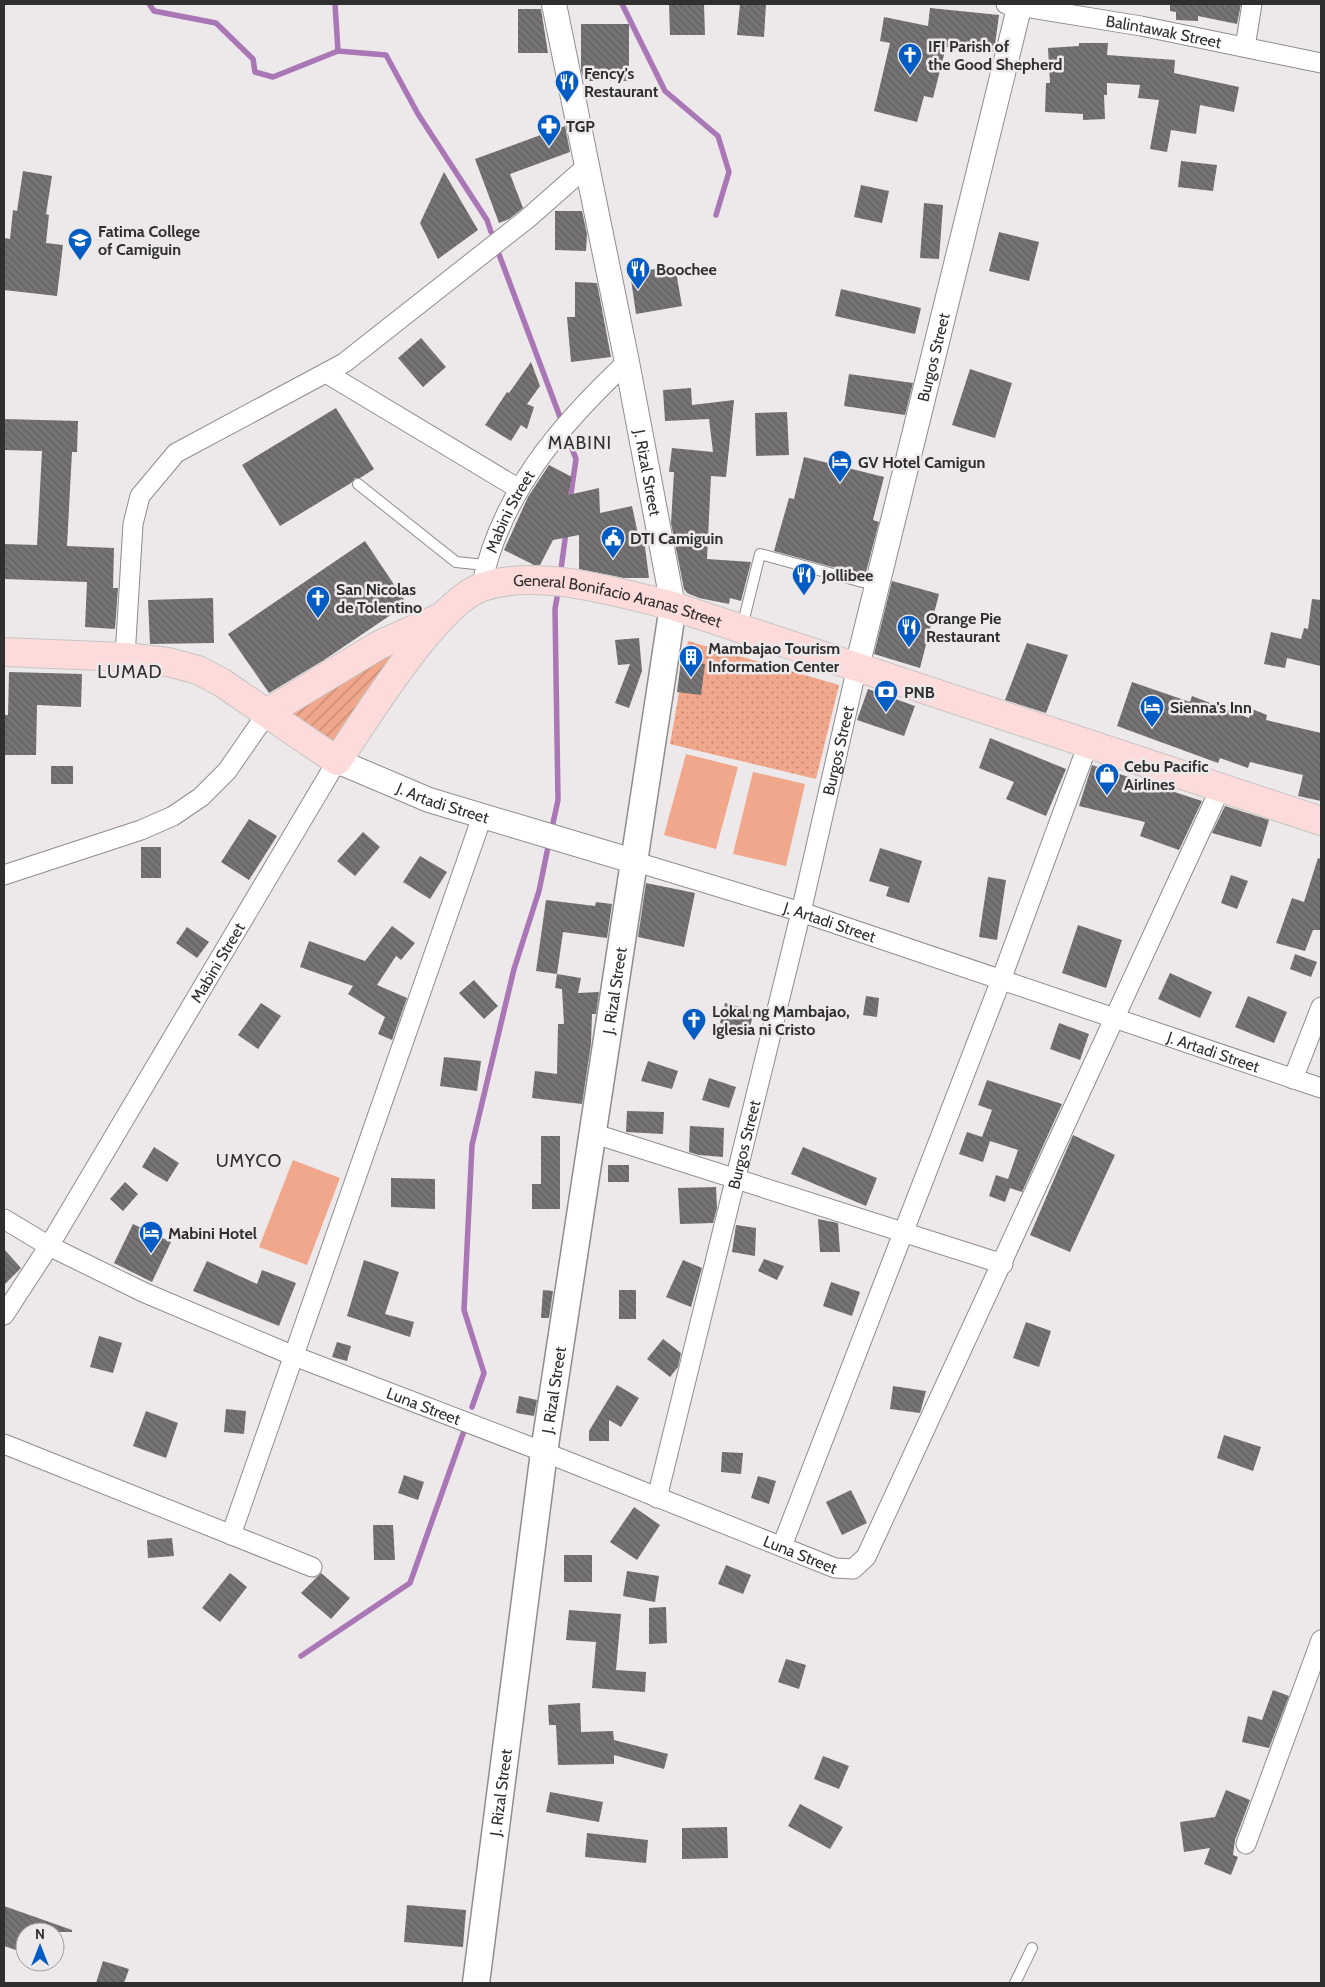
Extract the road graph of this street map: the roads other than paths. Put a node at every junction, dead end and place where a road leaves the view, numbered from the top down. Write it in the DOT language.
graph roads {
  1 [pos="554,4"];
  2 [pos="1015,4"];
  3 [pos="1252,4"];
  4 [pos="1246,47"];
  5 [pos="1321,64"];
  6 [pos="586,167"];
  7 [pos="627,362"];
  8 [pos="326,373"];
  9 [pos="358,484"];
  10 [pos="519,488"];
  11 [pos="483,576"];
  12 [pos="877,586"];
  13 [pos="673,606"];
  14 [pos="442,616"];
  15 [pos="741,628"];
  16 [pos="4,652"];
  17 [pos="125,657"];
  18 [pos="857,667"];
  19 [pos="268,712"];
  20 [pos="1088,744"];
  21 [pos="337,761"];
  22 [pos="1221,788"];
  23 [pos="482,817"];
  24 [pos="1321,821"];
  25 [pos="633,861"];
  26 [pos="4,875"];
  27 [pos="801,912"];
  28 [pos="1001,980"];
  29 [pos="1321,1007"];
  30 [pos="1116,1019"];
  31 [pos="1293,1078"];
  32 [pos="1321,1088"];
  33 [pos="592,1133"];
  34 [pos="735,1179"];
  35 [pos="4,1219"];
  36 [pos="904,1232"];
  37 [pos="49,1246"];
  38 [pos="1003,1264"];
  39 [pos="4,1315"];
  40 [pos="294,1356"];
  41 [pos="4,1444"];
  42 [pos="544,1452"];
  43 [pos="657,1498"];
  44 [pos="231,1535"];
  45 [pos="782,1546"];
  46 [pos="312,1567"];
  47 [pos="1321,1640"];
  48 [pos="1246,1844"];
  49 [pos="1032,1948"];
  50 [pos="476,1983"];
  51 [pos="1014,1983"];
  1 -- 6 [label="street, J. Rizal Street"];
  2 -- 4 [label="street, Balintawak Street"];
  2 -- 12 [label="street, Burgos Street"];
  3 -- 4 [label="street"];
  4 -- 5 [label="street, Balintawak Street"];
  6 -- 7 [label="street, J. Rizal Street"];
  6 -- 8 [label="street"];
  7 -- 10 [label="street, Mabini Street"];
  7 -- 13 [label="street, J. Rizal Street"];
  8 -- 10 [label="street"];
  8 -- 17 [label="street"];
  9 -- 11 [label="lane"];
  10 -- 11 [label="street, Mabini Street"];
  11 -- 13 [label="main road, General Bonifacio Aranas Street"];
  11 -- 14 [label="main road, Mabini Street"];
  12 -- 15 [label="lane"];
  12 -- 18 [label="street, Burgos Street"];
  13 -- 15 [label="main road, General Bonifacio Aranas Street"];
  13 -- 25 [label="main road, J. Rizal Street"];
  14 -- 19 [label="main road, Mabini Street"];
  14 -- 21 [label="main road, Mabini Street"];
  15 -- 18 [label="main road, General Bonifacio Aranas Street"];
  16 -- 17 [label="main road"];
  17 -- 19 [label="main road"];
  18 -- 20 [label="main road, General Bonifacio Aranas Street"];
  18 -- 27 [label="street, Burgos Street"];
  19 -- 21 [label="main road"];
  19 -- 26 [label="street"];
  20 -- 22 [label="main road, General Bonifacio Aranas Street"];
  20 -- 28 [label="street"];
  21 -- 23 [label="street, J. Artadi Street"];
  21 -- 37 [label="street, Mabini Street"];
  22 -- 24 [label="main road, General Bonifacio Aranas Street"];
  22 -- 30 [label="street"];
  23 -- 25 [label="street, J. Artadi Street"];
  23 -- 40 [label="street"];
  25 -- 27 [label="street, J. Artadi Street"];
  25 -- 33 [label="main road, J. Rizal Street"];
  27 -- 28 [label="street, J. Artadi Street"];
  27 -- 34 [label="street, Burgos Street"];
  28 -- 30 [label="street, J. Artadi Street"];
  28 -- 36 [label="street"];
  29 -- 31 [label="street"];
  30 -- 31 [label="street, J. Artadi Street"];
  30 -- 38 [label="street"];
  31 -- 32 [label="street, J. Artadi Street"];
  33 -- 34 [label="street"];
  33 -- 42 [label="main road, J. Rizal Street"];
  34 -- 36 [label="street"];
  34 -- 43 [label="street, Burgos Street"];
  35 -- 37 [label="street, Luna Street"];
  36 -- 38 [label="street"];
  36 -- 45 [label="street"];
  37 -- 39 [label="street, Mabini Street"];
  37 -- 40 [label="street, Luna Street"];
  38 -- 45 [label="street, Luna Street"];
  40 -- 42 [label="street, Luna Street"];
  40 -- 44 [label="street"];
  41 -- 44 [label="street"];
  42 -- 43 [label="street, Luna Street"];
  42 -- 50 [label="main road, J. Rizal Street"];
  43 -- 45 [label="street, Luna Street"];
  44 -- 46 [label="street"];
  47 -- 48 [label="street"];
  49 -- 51 [label="lane"];
}
